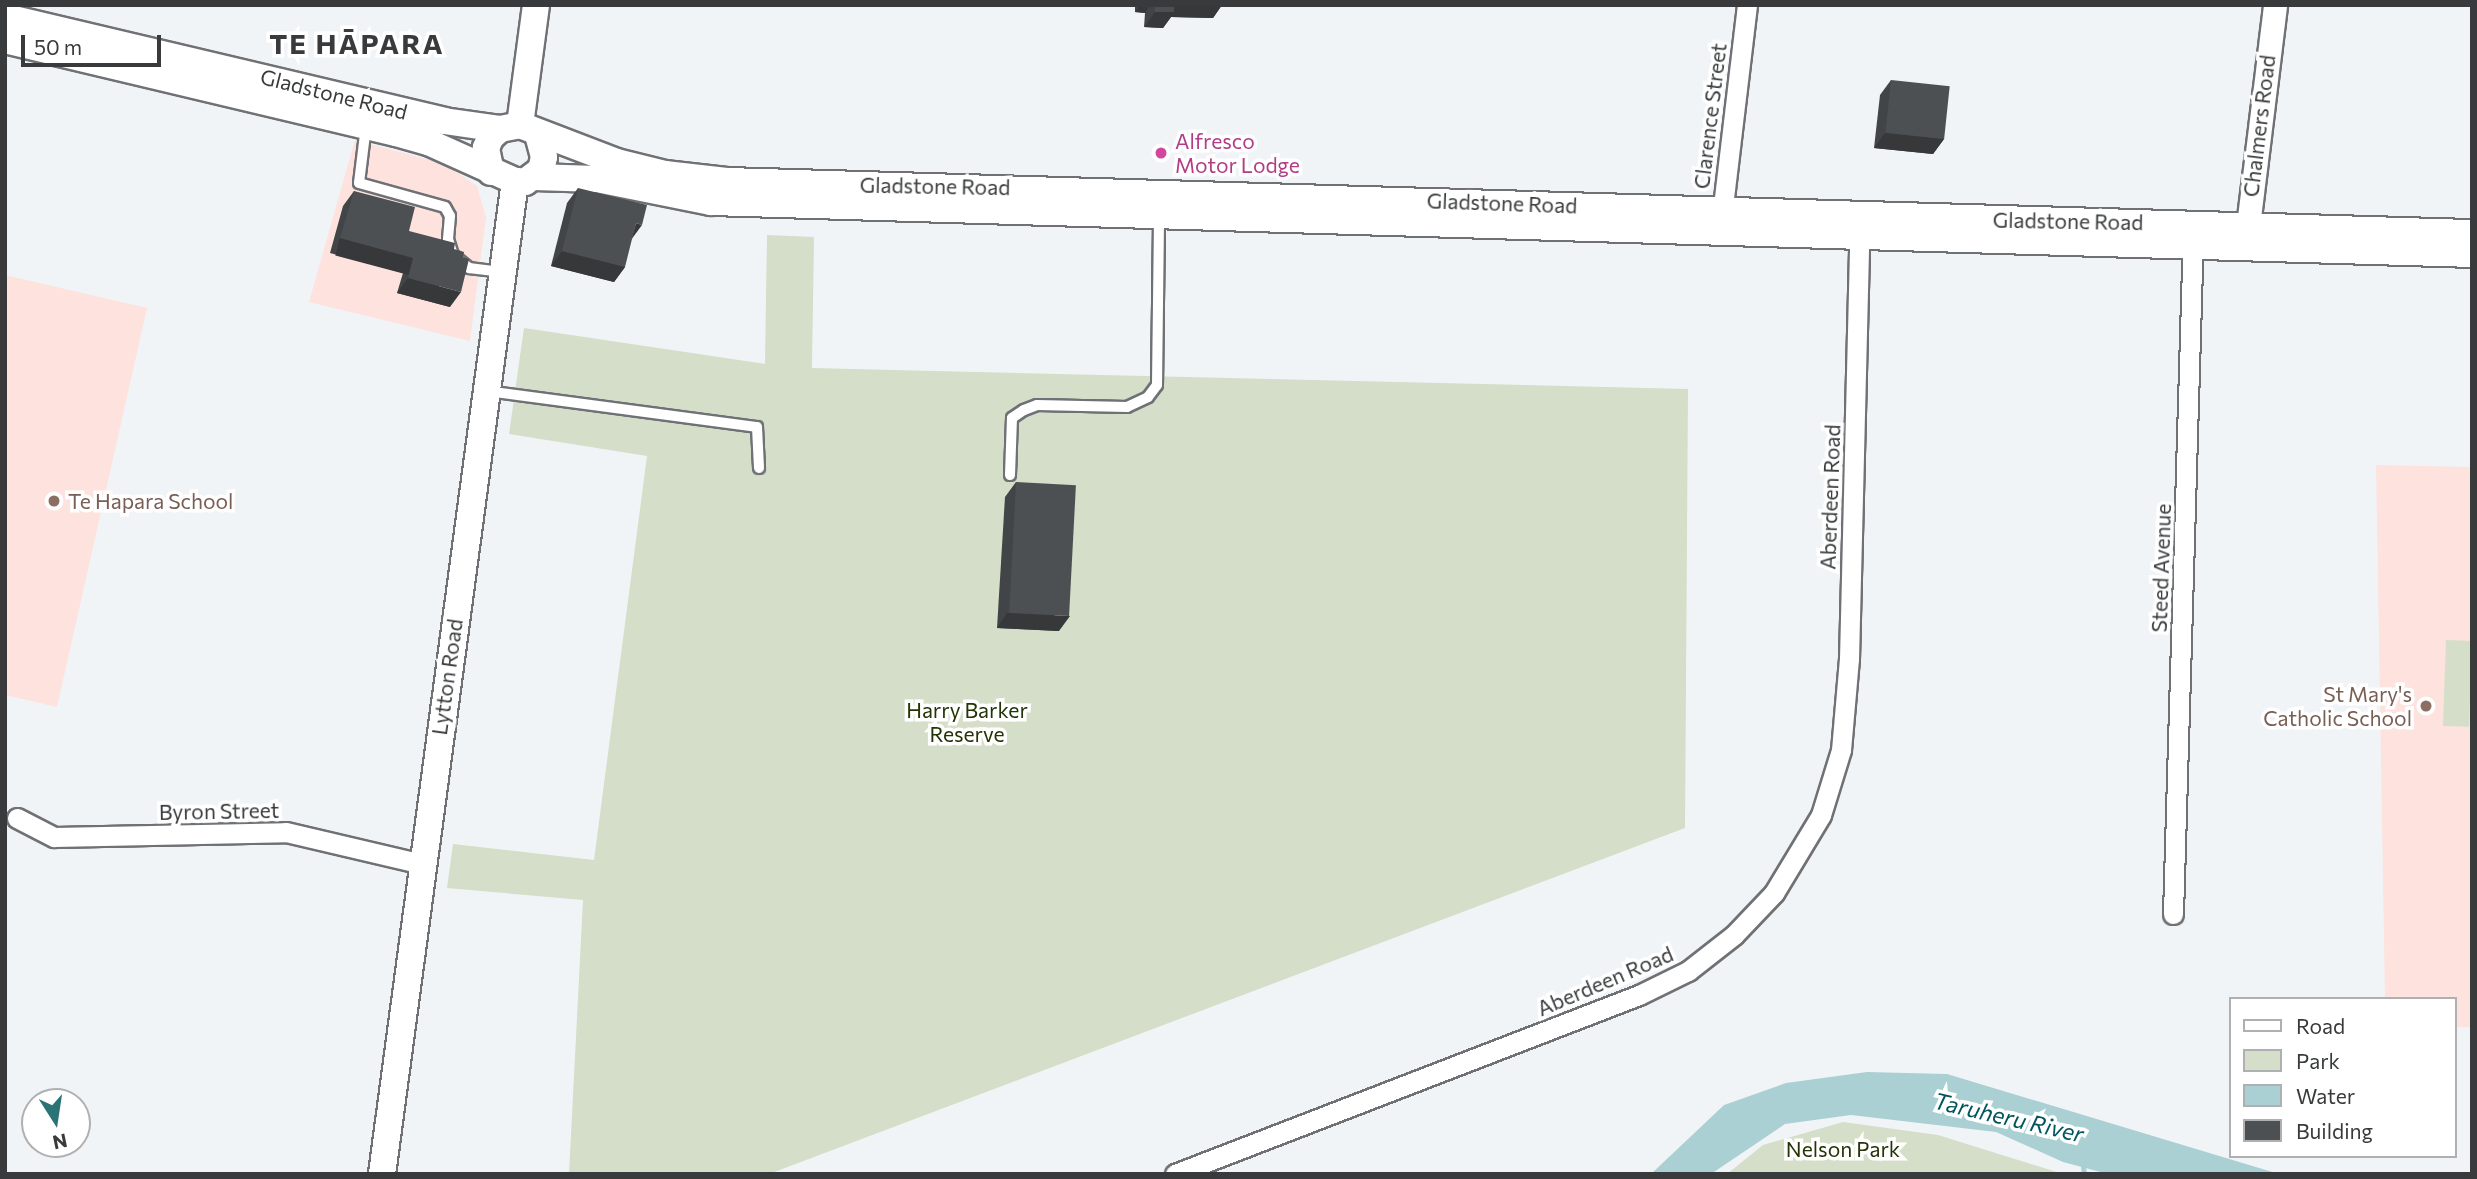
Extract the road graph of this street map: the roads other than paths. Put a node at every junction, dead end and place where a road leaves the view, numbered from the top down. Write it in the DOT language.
graph roads {
  1 [pos="537,5"];
  2 [pos="1747,5"];
  3 [pos="2274,5"];
  4 [pos="5,16"];
  5 [pos="5,40"];
  6 [pos="367,125"];
  7 [pos="519,129"];
  8 [pos="513,177"];
  9 [pos="1159,204"];
  10 [pos="1721,221"];
  11 [pos="1860,225"];
  12 [pos="2472,233"];
  13 [pos="2193,235"];
  14 [pos="2246,237"];
  15 [pos="2472,254"];
  16 [pos="502,272"];
  17 [pos="486,391"];
  18 [pos="759,468"];
  19 [pos="1010,475"];
  20 [pos="17,818"];
  21 [pos="422,864"];
  22 [pos="2173,914"];
  23 [pos="382,1174"];
  24 [pos="1175,1174"];
  1 -- 7 [label="main road"];
  2 -- 10 [label="street, Clarence Street"];
  3 -- 14 [label="street, Chalmers Road"];
  4 -- 7 [label="main road, Gladstone Road"];
  5 -- 6 [label="main road, Gladstone Road"];
  6 -- 8 [label="main road, Gladstone Road"];
  6 -- 16 [label="lane"];
  7 -- 8 [label="main road"];
  7 -- 8 [label="main road"];
  7 -- 9 [label="main road, Gladstone Road"];
  8 -- 9 [label="main road, Gladstone Road"];
  8 -- 16 [label="main road, Lytton Road"];
  9 -- 10 [label="main road, Gladstone Road"];
  9 -- 19 [label="lane"];
  10 -- 11 [label="main road, Gladstone Road"];
  11 -- 13 [label="main road, Gladstone Road"];
  11 -- 24 [label="street, Aberdeen Road"];
  12 -- 14 [label="main road, Gladstone Road"];
  13 -- 14 [label="main road, Gladstone Road"];
  13 -- 22 [label="street, Steed Avenue"];
  14 -- 15 [label="main road, Gladstone Road"];
  16 -- 17 [label="main road, Lytton Road"];
  17 -- 18 [label="lane"];
  17 -- 21 [label="main road, Lytton Road"];
  20 -- 21 [label="street, Byron Street"];
  21 -- 23 [label="main road, Lytton Road"];
}
